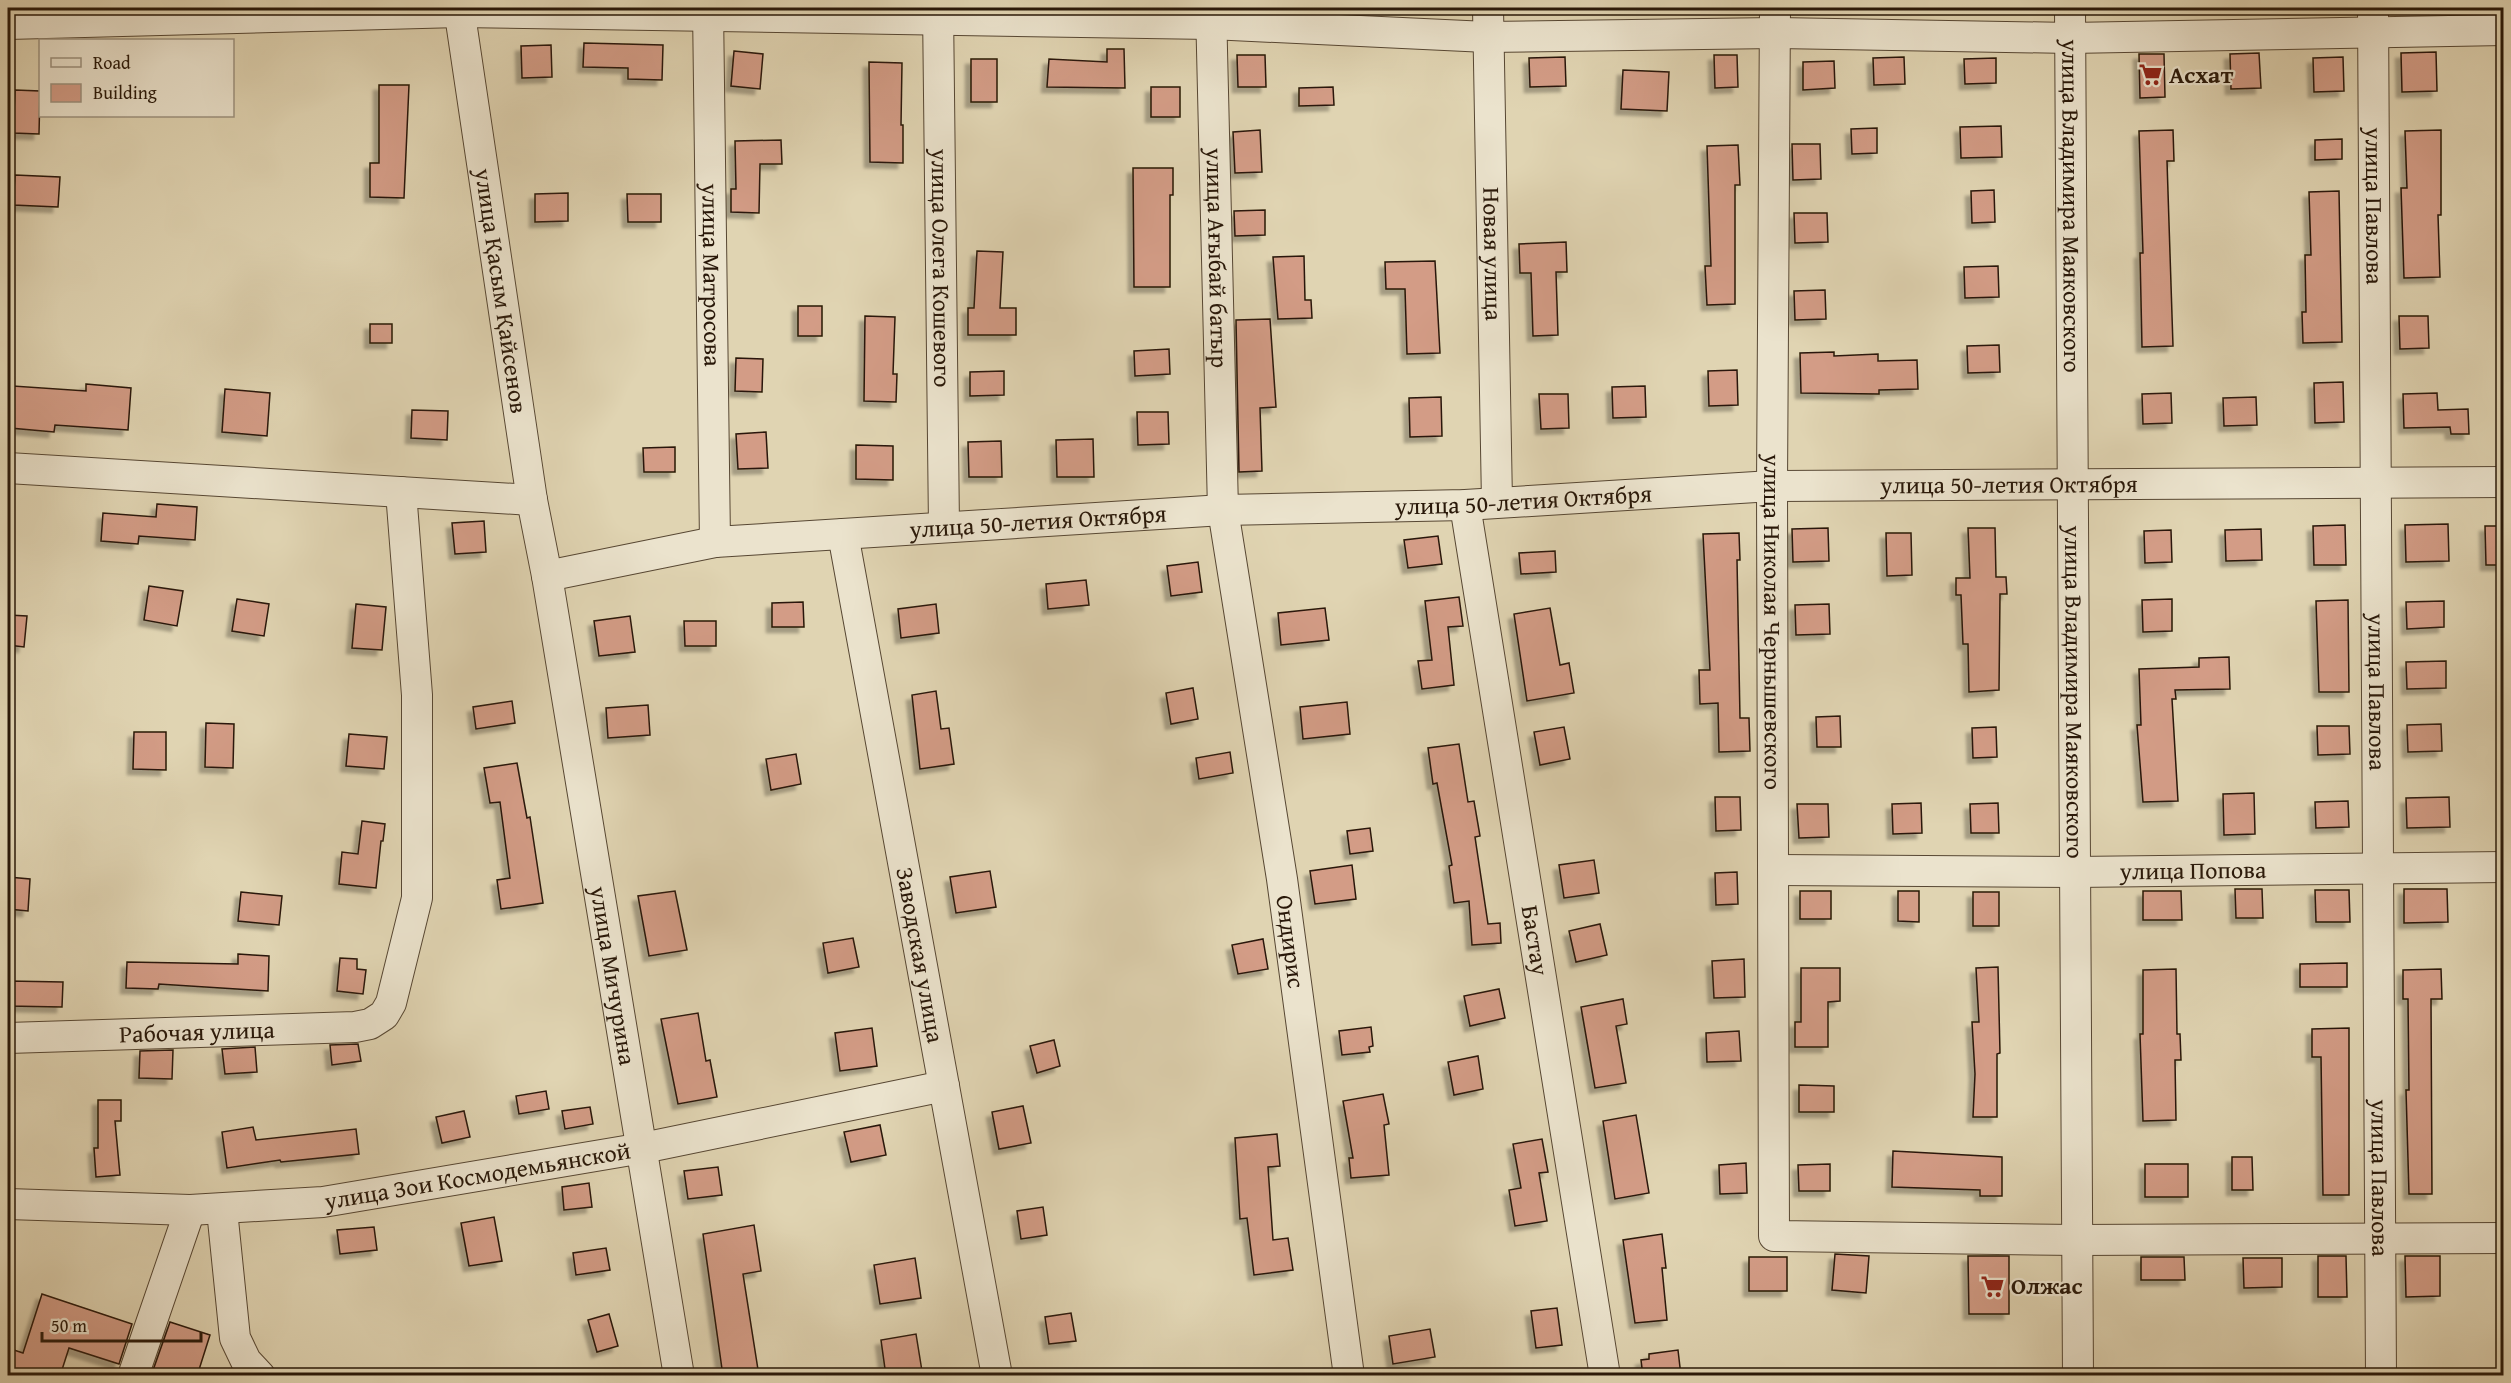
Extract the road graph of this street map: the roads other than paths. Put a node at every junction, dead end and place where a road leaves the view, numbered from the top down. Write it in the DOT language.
graph roads {
  1 [pos="1488,8"];
  2 [pos="2070,8"];
  3 [pos="459,10"];
  4 [pos="708,12"];
  5 [pos="938,14"];
  6 [pos="1211,16"];
  7 [pos="2373,19"];
  8 [pos="1775,20"];
  9 [pos="8,24"];
  10 [pos="2504,30"];
  11 [pos="1487,37"];
  12 [pos="2070,38"];
  13 [pos="8,468"];
  14 [pos="2374,482"];
  15 [pos="2504,482"];
  16 [pos="2072,484"];
  17 [pos="1772,486"];
  18 [pos="400,492"];
  19 [pos="532,500"];
  20 [pos="1497,502"];
  21 [pos="1466,505"];
  22 [pos="1223,510"];
  23 [pos="944,527"];
  24 [pos="843,534"];
  25 [pos="715,542"];
  26 [pos="547,576"];
  27 [pos="2504,867"];
  28 [pos="2378,868"];
  29 [pos="1773,870"];
  30 [pos="2075,872"];
  31 [pos="8,1038"];
  32 [pos="944,1086"];
  33 [pos="643,1148"];
  34 [pos="8,1204"];
  35 [pos="190,1210"];
  36 [pos="222,1210"];
  37 [pos="2504,1238"];
  38 [pos="2380,1239"];
  39 [pos="2077,1240"];
  40 [pos="133,1376"];
  41 [pos="260,1376"];
  42 [pos="679,1376"];
  43 [pos="998,1376"];
  44 [pos="1349,1376"];
  45 [pos="1605,1376"];
  46 [pos="2078,1376"];
  47 [pos="2381,1376"];
  1 -- 11 [label="street, Новая улица"];
  2 -- 12 [label="street, улица Владимира Маяковского"];
  3 -- 4 [label="street"];
  3 -- 9 [label="street"];
  3 -- 19 [label="street, улица Қасым Қайсенов"];
  4 -- 5 [label="street"];
  4 -- 25 [label="street, улица Матросова"];
  5 -- 6 [label="street"];
  5 -- 23 [label="street, улица Олега Кошевого"];
  6 -- 11 [label="street"];
  6 -- 22 [label="street, улица Ағыбай батыр"];
  7 -- 10 [label="street"];
  7 -- 12 [label="street"];
  7 -- 14 [label="street, улица Павлова"];
  8 -- 11 [label="street"];
  8 -- 12 [label="street"];
  8 -- 17 [label="street, улица Николая Чернышевского"];
  11 -- 20 [label="street, Новая улица"];
  12 -- 16 [label="street, улица Владимира Маяковского"];
  13 -- 18 [label="street"];
  14 -- 15 [label="street, улица 50-летия Октября"];
  14 -- 16 [label="street, улица 50-летия Октября"];
  14 -- 28 [label="street, улица Павлова"];
  16 -- 17 [label="street, улица 50-летия Октября"];
  16 -- 30 [label="street, улица Владимира Маяковского"];
  17 -- 20 [label="street, улица 50-летия Октября"];
  17 -- 29 [label="street, улица Николая Чернышевского"];
  18 -- 19 [label="street"];
  18 -- 31 [label="street, Рабочая улица"];
  19 -- 26 [label="street, улица Қасым Қайсенов"];
  20 -- 21 [label="street, улица 50-летия Октября"];
  21 -- 22 [label="street, улица 50-летия Октября"];
  21 -- 45 [label="street, Бастау"];
  22 -- 23 [label="street, улица 50-летия Октября"];
  22 -- 44 [label="street, Ондирис"];
  23 -- 24 [label="street, улица 50-летия Октября"];
  24 -- 25 [label="street, улица 50-летия Октября"];
  24 -- 32 [label="street, Заводская улица"];
  25 -- 26 [label="street, улица 50-летия Октября"];
  26 -- 33 [label="street, улица Мичурина"];
  27 -- 28 [label="street, улица Попова"];
  28 -- 30 [label="street, улица Попова"];
  28 -- 38 [label="street, улица Павлова"];
  29 -- 30 [label="street, улица Попова"];
  29 -- 39 [label="street, улица Николая Чернышевского"];
  30 -- 39 [label="street, улица Владимира Маяковского"];
  32 -- 33 [label="street, улица Зои Космодемьянской"];
  32 -- 43 [label="street, Заводская улица"];
  33 -- 36 [label="street, улица Зои Космодемьянской"];
  33 -- 42 [label="street, улица Мичурина"];
  34 -- 35 [label="street, улица Зои Космодемьянской"];
  35 -- 36 [label="street, улица Зои Космодемьянской"];
  35 -- 40 [label="street"];
  36 -- 41 [label="street"];
  37 -- 38 [label="street"];
  38 -- 39 [label="street"];
  38 -- 47 [label="street, улица Павлова"];
  39 -- 46 [label="street, улица Владимира Маяковского"];
}
